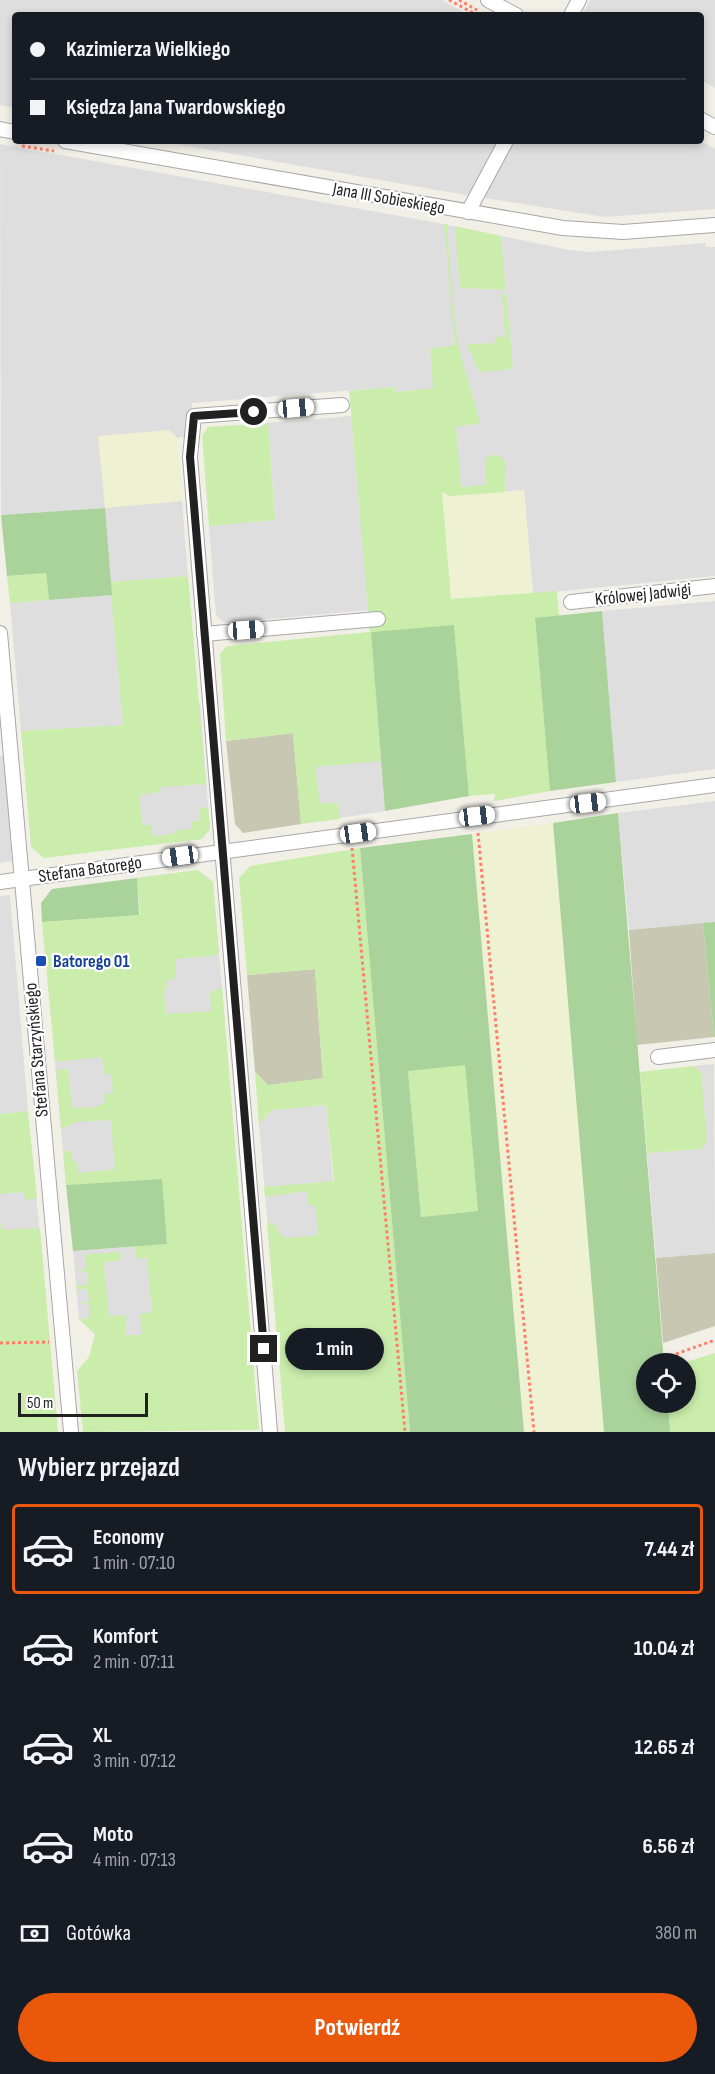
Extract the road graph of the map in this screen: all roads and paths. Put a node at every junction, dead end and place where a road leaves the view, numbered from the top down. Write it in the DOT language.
graph roads {
  1 [pos="449,0"];
  2 [pos="459,0"];
  3 [pos="489,0"];
  4 [pos="471,12"];
  5 [pos="481,12"];
  6 [pos="511,12"];
  7 [pos="82,144"];
  8 [pos="504,144"];
  9 [pos="468,212"];
  10 [pos="715,225"];
  11 [pos="342,405"];
  12 [pos="715,586"];
  13 [pos="571,602"];
  14 [pos="378,619"];
  15 [pos="0,633"];
  16 [pos="204,634"];
  17 [pos="715,785"];
  18 [pos="477,816"];
  19 [pos="350,834"];
  20 [pos="222,850"];
  21 [pos="20,879"];
  22 [pos="0,882"];
  23 [pos="715,1050"];
  24 [pos="658,1057"];
  25 [pos="715,1340"];
  26 [pos="0,1343"];
  27 [pos="30,1343"];
  28 [pos="679,1353"];
  29 [pos="71,1432"];
  30 [pos="270,1432"];
  31 [pos="405,1432"];
  32 [pos="534,1432"];
  1 -- 4 [label="path"];
  2 -- 5 [label="path"];
  3 -- 6 [label="street"];
  7 -- 9 [label="street, Jana III Sobieskiego"];
  8 -- 9 [label="street"];
  9 -- 10 [label="street, Jana III Sobieskiego"];
  11 -- 16 [label="street"];
  12 -- 13 [label="street, Królowej Jadwigi"];
  14 -- 16 [label="street"];
  15 -- 21 [label="street, Stefana Starzyńskiego"];
  16 -- 20 [label="street"];
  17 -- 18 [label="street, Stefana Batorego"];
  18 -- 19 [label="street, Stefana Batorego"];
  18 -- 32 [label="path"];
  19 -- 20 [label="street, Stefana Batorego"];
  19 -- 31 [label="path"];
  20 -- 21 [label="street, Stefana Batorego"];
  20 -- 30 [label="street"];
  21 -- 22 [label="street, Stefana Batorego"];
  21 -- 29 [label="street, Stefana Starzyńskiego"];
  23 -- 24 [label="street"];
  25 -- 28 [label="path"];
  26 -- 27 [label="path"];
}
